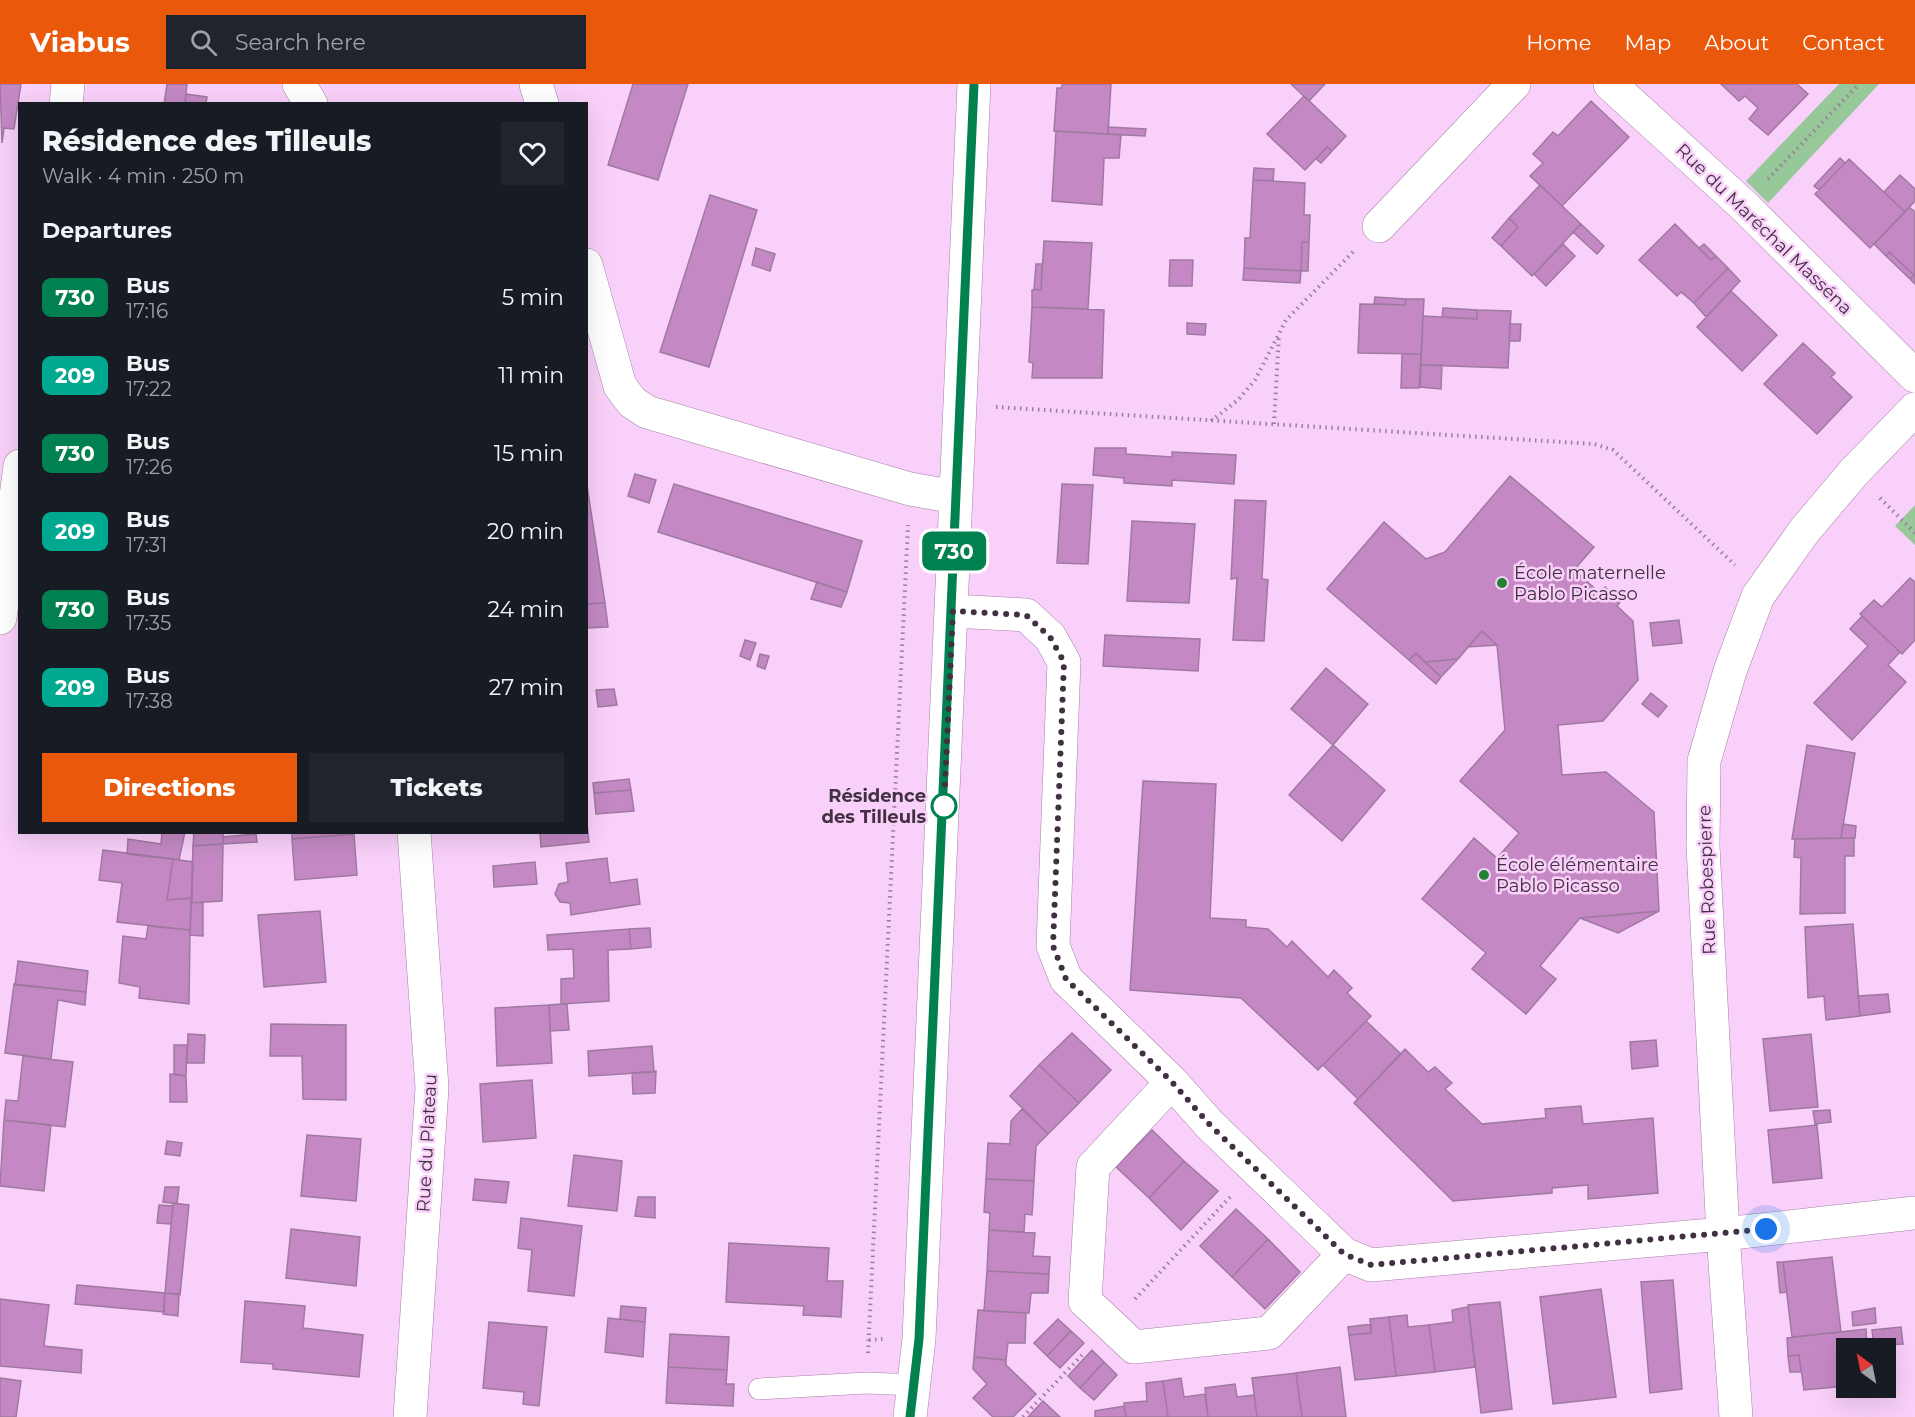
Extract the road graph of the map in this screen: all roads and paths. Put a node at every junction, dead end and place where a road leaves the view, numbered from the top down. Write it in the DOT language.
graph roads {
  1 [pos="68,84"];
  2 [pos="299,84"];
  3 [pos="536,84"];
  4 [pos="974,84"];
  5 [pos="1514,84"];
  6 [pos="1610,84"];
  7 [pos="1859,84"];
  8 [pos="66,102"];
  9 [pos="310,102"];
  10 [pos="541,102"];
  11 [pos="1743,205"];
  12 [pos="1378,226"];
  13 [pos="588,272"];
  14 [pos="1280,330"];
  15 [pos="1915,376"];
  16 [pos="958,405"];
  17 [pos="1915,409"];
  18 [pos="1211,421"];
  19 [pos="1274,424"];
  20 [pos="1854,472"];
  21 [pos="18,481"];
  22 [pos="910,489"];
  23 [pos="956,497"];
  24 [pos="1915,533"];
  25 [pos="1739,568"];
  26 [pos="953,611"];
  27 [pos="0,618"];
  28 [pos="414,834"];
  29 [pos="1172,1082"];
  30 [pos="1256,1169"];
  31 [pos="1915,1213"];
  32 [pos="1723,1234"];
  33 [pos="1344,1254"];
  34 [pos="1111,1325"];
  35 [pos="867,1383"];
  36 [pos="759,1389"];
  37 [pos="915,1404"];
  38 [pos="410,1417"];
  39 [pos="1023,1417"];
  40 [pos="1736,1417"];
  1 -- 8 [label="street"];
  2 -- 9 [label="street"];
  3 -- 10 [label="street"];
  4 -- 16 [label="street"];
  5 -- 12 [label="street"];
  6 -- 11 [label="street, Rue du Maréchal Masséna"];
  7 -- 11 [label="path"];
  11 -- 15 [label="street, Rue du Maréchal Masséna"];
  12 -- 14 [label="path"];
  13 -- 22 [label="street"];
  14 -- 18 [label="path"];
  14 -- 19 [label="path"];
  16 -- 18 [label="path"];
  16 -- 23 [label="street"];
  17 -- 20 [label="street, Rue Robespierre"];
  18 -- 19 [label="path"];
  19 -- 25 [label="path"];
  20 -- 24 [label="path"];
  20 -- 32 [label="street, Rue Robespierre"];
  21 -- 27 [label="street"];
  22 -- 23 [label="street"];
  22 -- 35 [label="path"];
  23 -- 26 [label="street"];
  26 -- 29 [label="street"];
  26 -- 37 [label="street"];
  28 -- 38 [label="street, Rue du Plateau"];
  29 -- 30 [label="street"];
  29 -- 34 [label="street"];
  30 -- 33 [label="street"];
  30 -- 34 [label="path"];
  31 -- 32 [label="street"];
  32 -- 33 [label="street"];
  32 -- 40 [label="street, Rue Robespierre"];
  33 -- 34 [label="street"];
  34 -- 39 [label="path"];
  35 -- 36 [label="lane"];
  35 -- 37 [label="lane"];
}
